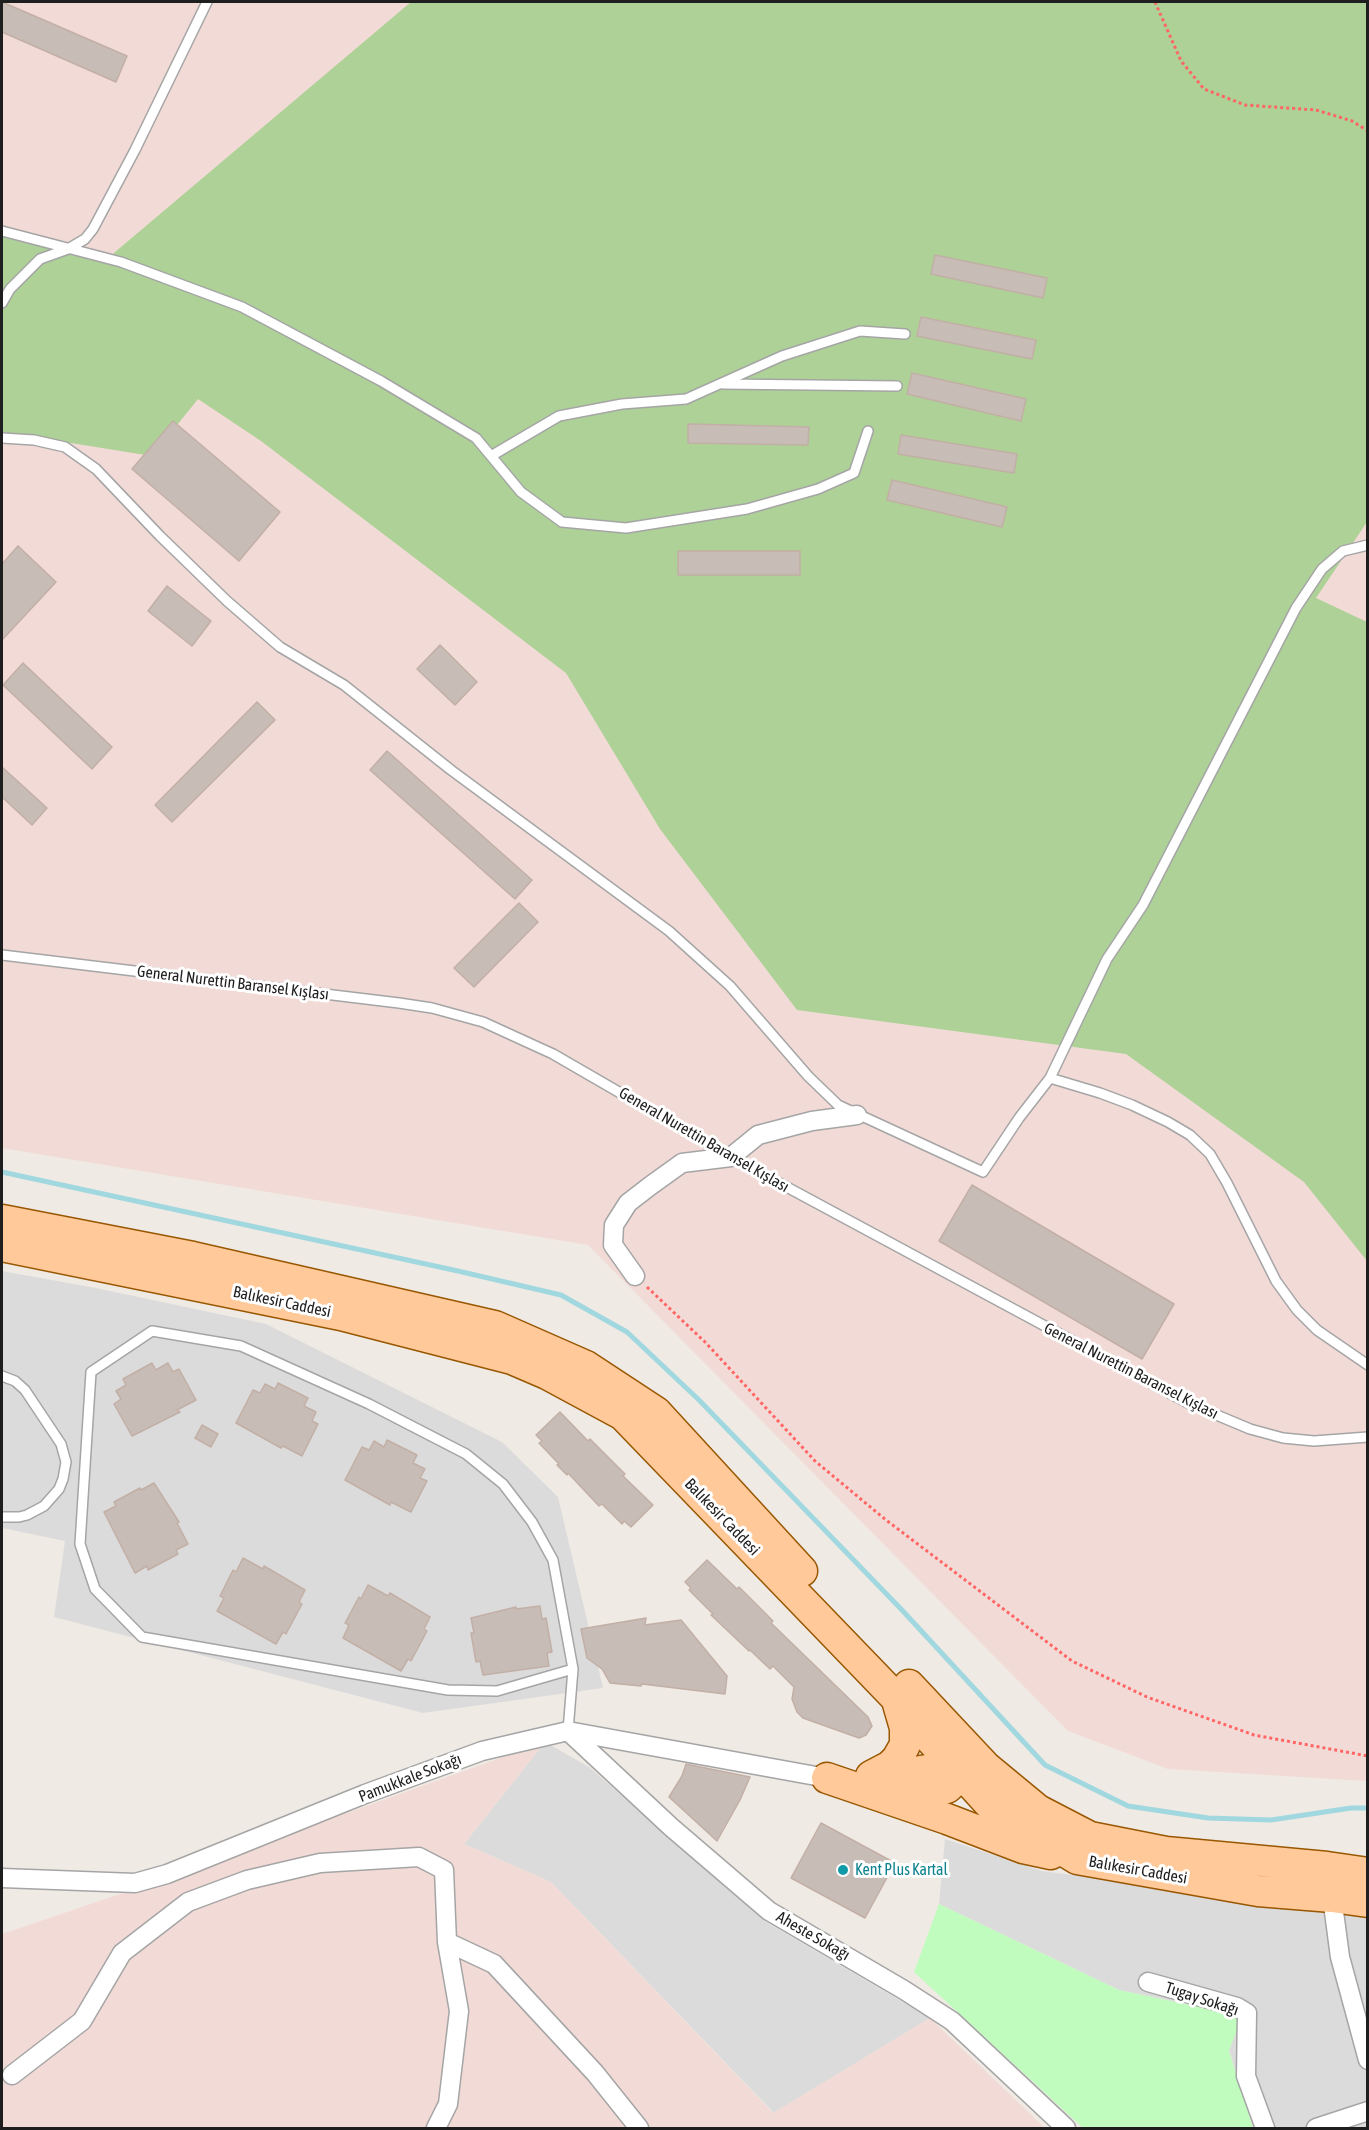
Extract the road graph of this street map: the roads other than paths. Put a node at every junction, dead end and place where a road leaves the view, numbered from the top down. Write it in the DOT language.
graph roads {
  1 [pos="207,2"];
  2 [pos="2,231"];
  3 [pos="68,249"];
  4 [pos="2,303"];
  5 [pos="905,334"];
  6 [pos="718,384"];
  7 [pos="897,386"];
  8 [pos="868,431"];
  9 [pos="2,438"];
  10 [pos="491,456"];
  11 [pos="1368,545"];
  12 [pos="2,955"];
  13 [pos="1050,1078"];
  14 [pos="857,1115"];
  15 [pos="731,1157"];
  16 [pos="2,1220"];
  17 [pos="2,1246"];
  18 [pos="635,1275"];
  19 [pos="1368,1365"];
  20 [pos="2,1376"];
  21 [pos="1368,1437"];
  22 [pos="2,1517"];
  23 [pos="573,1669"];
  24 [pos="896,1698"];
  25 [pos="568,1731"];
  26 [pos="961,1760"];
  27 [pos="827,1778"];
  28 [pos="875,1785"];
  29 [pos="1084,1848"];
  30 [pos="1368,1873"];
  31 [pos="2,1878"];
  32 [pos="1332,1897"];
  33 [pos="1368,1902"];
  34 [pos="447,1942"];
  35 [pos="1148,1982"];
  36 [pos="1368,2060"];
  37 [pos="12,2075"];
  38 [pos="1368,2111"];
  39 [pos="436,2128"];
  40 [pos="639,2128"];
  41 [pos="1066,2128"];
  42 [pos="1265,2128"];
  43 [pos="1316,2128"];
  1 -- 3 [label="lane"];
  2 -- 3 [label="lane"];
  3 -- 4 [label="lane"];
  3 -- 10 [label="lane"];
  5 -- 6 [label="lane"];
  6 -- 7 [label="lane"];
  6 -- 10 [label="lane"];
  8 -- 10 [label="lane"];
  9 -- 14 [label="lane"];
  11 -- 13 [label="lane"];
  12 -- 15 [label="lane, General Nurettin Baransel Kışlası"];
  13 -- 14 [label="lane"];
  13 -- 19 [label="lane"];
  14 -- 15 [label="street"];
  15 -- 18 [label="street"];
  15 -- 21 [label="lane, General Nurettin Baransel Kışlası"];
  16 -- 26 [label="main road, Balıkesir Caddesi"];
  17 -- 24 [label="main road, Balıkesir Caddesi"];
  20 -- 22 [label="lane"];
  23 -- 23 [label="lane"];
  23 -- 25 [label="lane"];
  24 -- 26 [label="main road, Balıkesir Caddesi"];
  24 -- 28 [label="main road"];
  25 -- 27 [label="street, Pamukkale Sokağı"];
  25 -- 31 [label="street, Pamukkale Sokağı"];
  25 -- 41 [label="street, Aheste Sokağı"];
  26 -- 28 [label="main road"];
  26 -- 29 [label="main road, Balıkesir Caddesi"];
  27 -- 28 [label="main road"];
  28 -- 29 [label="main road"];
  29 -- 30 [label="main road, Balıkesir Caddesi"];
  29 -- 32 [label="main road, Balıkesir Caddesi"];
  32 -- 33 [label="main road, Balıkesir Caddesi"];
  32 -- 36 [label="street"];
  34 -- 37 [label="street"];
  34 -- 39 [label="street"];
  34 -- 40 [label="street"];
  35 -- 42 [label="street, Tugay Sokağı"];
  38 -- 43 [label="street"];
}
